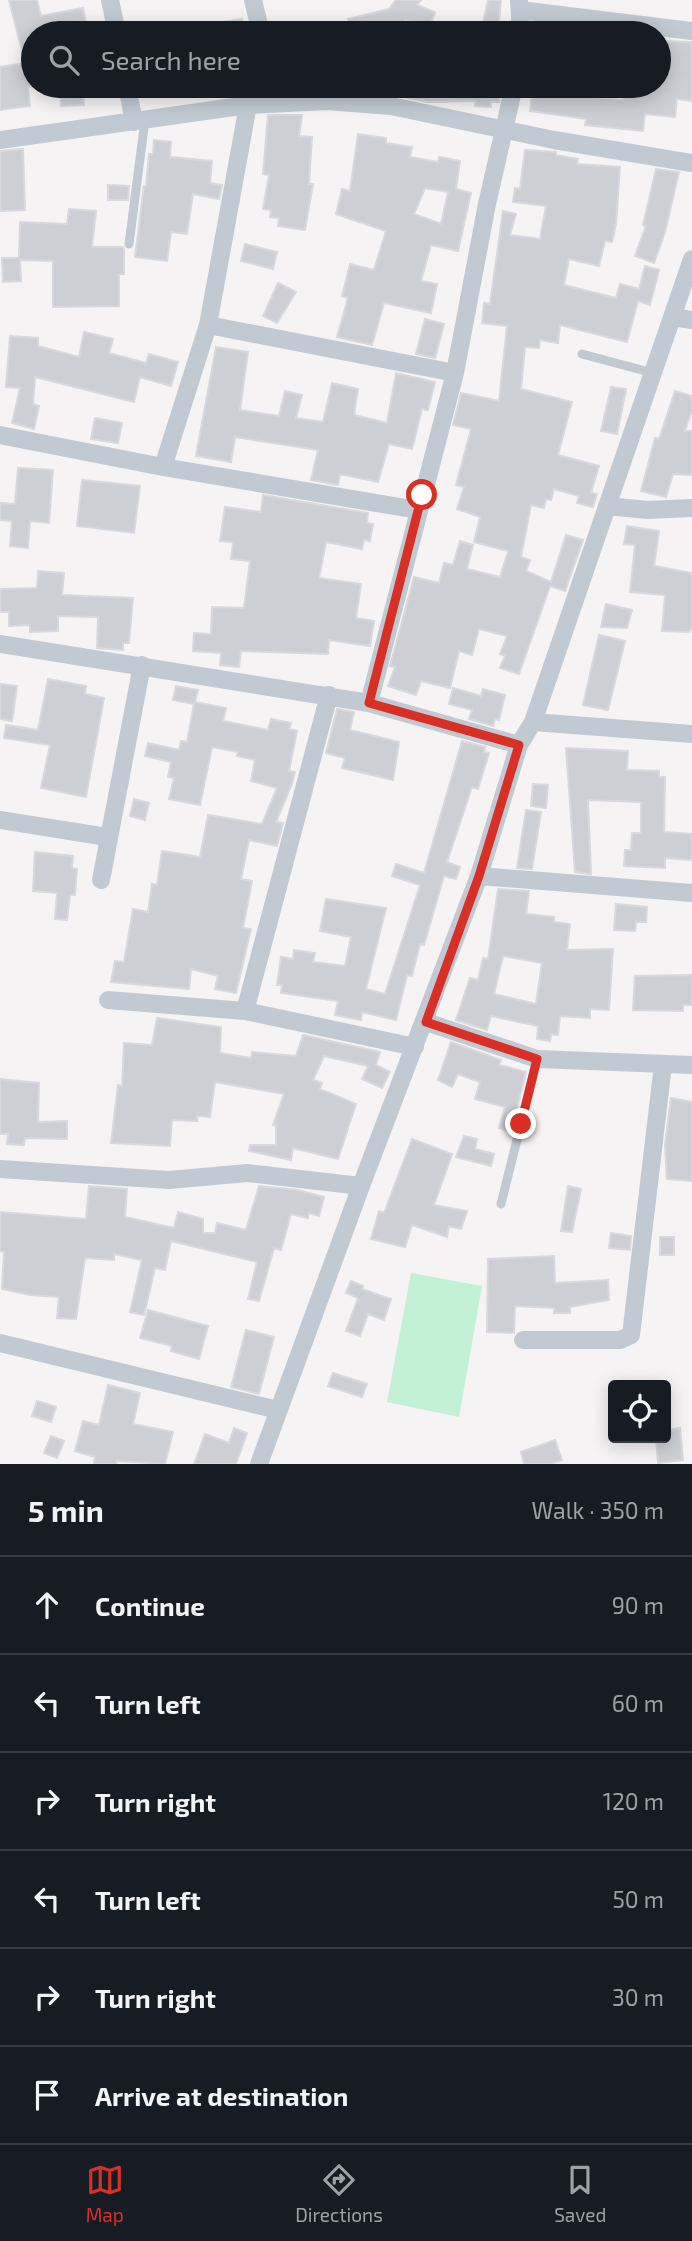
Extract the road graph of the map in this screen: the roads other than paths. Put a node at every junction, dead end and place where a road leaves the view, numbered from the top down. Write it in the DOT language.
graph roads {
  1 [pos="110,0"];
  2 [pos="253,0"];
  3 [pos="520,5"];
  4 [pos="114,21"];
  5 [pos="258,21"];
  6 [pos="626,21"];
  7 [pos="671,28"];
  8 [pos="692,31"];
  9 [pos="131,98"];
  10 [pos="265,98"];
  11 [pos="304,98"];
  12 [pos="512,98"];
  13 [pos="248,105"];
  14 [pos="140,121"];
  15 [pos="505,130"];
  16 [pos="0,140"];
  17 [pos="692,163"];
  18 [pos="129,244"];
  19 [pos="692,259"];
  20 [pos="673,317"];
  21 [pos="692,320"];
  22 [pos="208,325"];
  23 [pos="582,354"];
  24 [pos="455,373"];
  25 [pos="653,373"];
  26 [pos="0,435"];
  27 [pos="163,467"];
  28 [pos="607,506"];
  29 [pos="692,508"];
  30 [pos="418,510"];
  31 [pos="0,645"];
  32 [pos="142,665"];
  33 [pos="329,695"];
  34 [pos="369,703"];
  35 [pos="533,722"];
  36 [pos="692,734"];
  37 [pos="519,745"];
  38 [pos="0,820"];
  39 [pos="107,837"];
  40 [pos="479,876"];
  41 [pos="101,880"];
  42 [pos="692,893"];
  43 [pos="108,1000"];
  44 [pos="246,1011"];
  45 [pos="426,1022"];
  46 [pos="415,1047"];
  47 [pos="537,1059"];
  48 [pos="663,1065"];
  49 [pos="692,1065"];
  50 [pos="0,1169"];
  51 [pos="360,1186"];
  52 [pos="501,1203"];
  53 [pos="523,1340"];
  54 [pos="0,1343"];
  55 [pos="278,1410"];
  56 [pos="259,1464"];
  1 -- 4 [label="street"];
  2 -- 5 [label="street"];
  3 -- 6 [label="street"];
  7 -- 8 [label="street"];
  9 -- 14 [label="street"];
  10 -- 13 [label="street"];
  11 -- 15 [label="street"];
  12 -- 15 [label="street"];
  13 -- 14 [label="street"];
  13 -- 22 [label="street"];
  14 -- 16 [label="street"];
  14 -- 18 [label="lane"];
  15 -- 17 [label="street"];
  15 -- 24 [label="street"];
  19 -- 20 [label="street"];
  20 -- 21 [label="street"];
  20 -- 25 [label="street"];
  22 -- 24 [label="street"];
  22 -- 27 [label="street"];
  23 -- 25 [label="lane"];
  24 -- 30 [label="street"];
  25 -- 28 [label="street"];
  26 -- 27 [label="street"];
  27 -- 30 [label="street"];
  28 -- 29 [label="street"];
  28 -- 35 [label="street"];
  30 -- 34 [label="street"];
  31 -- 32 [label="street"];
  32 -- 33 [label="street"];
  32 -- 39 [label="street"];
  33 -- 34 [label="street"];
  33 -- 44 [label="street"];
  34 -- 37 [label="street"];
  35 -- 36 [label="street"];
  35 -- 37 [label="street"];
  37 -- 40 [label="street"];
  38 -- 39 [label="street"];
  39 -- 41 [label="street"];
  40 -- 42 [label="street"];
  40 -- 45 [label="street"];
  43 -- 44 [label="street"];
  44 -- 46 [label="street"];
  45 -- 46 [label="street"];
  45 -- 47 [label="street"];
  46 -- 51 [label="street"];
  47 -- 48 [label="street"];
  47 -- 52 [label="lane"];
  48 -- 49 [label="street"];
  48 -- 53 [label="street"];
  50 -- 51 [label="street"];
  51 -- 55 [label="street"];
  54 -- 55 [label="street"];
  55 -- 56 [label="street"];
}
